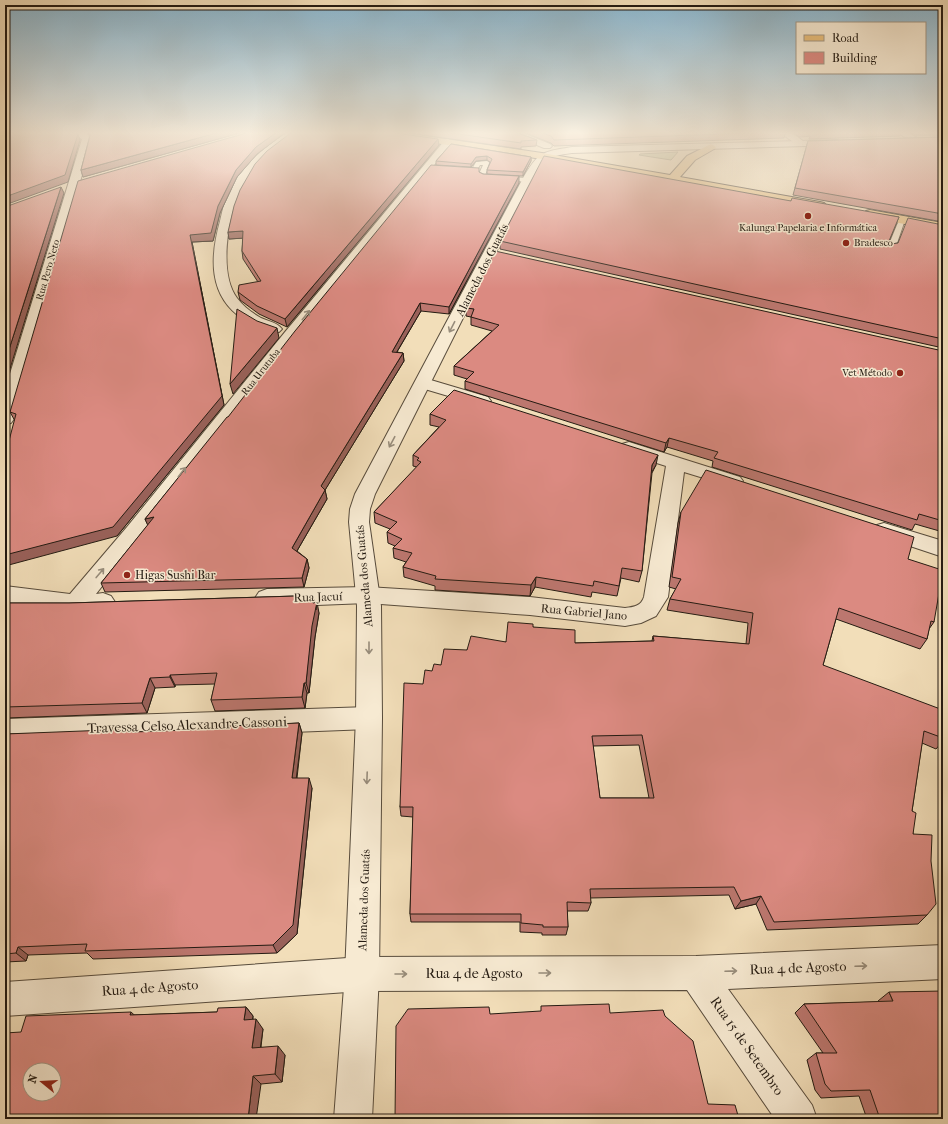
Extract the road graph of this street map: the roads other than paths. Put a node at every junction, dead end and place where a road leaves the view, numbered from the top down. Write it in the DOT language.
graph roads {
  1 [pos="74,184"];
  2 [pos="238,184"];
  3 [pos="417,184"];
  4 [pos="525,184"];
  5 [pos="703,184"];
  6 [pos="66,187"];
  7 [pos="833,208"];
  8 [pos="856,212"];
  9 [pos="902,220"];
  10 [pos="943,227"];
  11 [pos="891,249"];
  12 [pos="290,334"];
  13 [pos="424,383"];
  14 [pos="502,407"];
  15 [pos="5,419"];
  16 [pos="615,444"];
  17 [pos="676,463"];
  18 [pos="750,487"];
  19 [pos="869,525"];
  20 [pos="943,549"];
  21 [pos="5,594"];
  22 [pos="368,595"];
  23 [pos="249,598"];
  24 [pos="122,602"];
  25 [pos="75,603"];
  26 [pos="369,718"];
  27 [pos="5,732"];
  28 [pos="943,962"];
  29 [pos="696,972"];
  30 [pos="362,974"];
  31 [pos="5,998"];
  32 [pos="353,1119"];
  33 [pos="798,1119"];
  1 -- 6 [label="street"];
  2 -- 12 [label="street"];
  12 -- 3 [label="street, Rua Urutuba, one-way"];
  4 -- 13 [label="street, Alameda dos Guatás, one-way"];
  5 -- 7 [label="main road"];
  6 -- 15 [label="street, Rua Pero Neto"];
  8 -- 9 [label="main road"];
  9 -- 10 [label="main road"];
  9 -- 11 [label="lane"];
  25 -- 12 [label="street, Rua Urutuba, one-way"];
  13 -- 14 [label="street"];
  13 -- 22 [label="street, Alameda dos Guatás, one-way"];
  16 -- 17 [label="street"];
  17 -- 18 [label="street"];
  17 -- 22 [label="street, Rua Gabriel Jano"];
  19 -- 20 [label="street"];
  21 -- 25 [label="street"];
  22 -- 23 [label="street, Rua Jacuí"];
  22 -- 26 [label="street, Alameda dos Guatás, one-way"];
  24 -- 25 [label="street"];
  26 -- 27 [label="street, Travessa Celso Alexandre Cassoni"];
  26 -- 30 [label="street, Alameda dos Guatás, one-way"];
  29 -- 28 [label="street, Rua 4 de Agosto, one-way"];
  30 -- 29 [label="street, Rua 4 de Agosto, one-way"];
  29 -- 33 [label="street, Rua 15 de Setembro"];
  30 -- 31 [label="street, Rua 4 de Agosto"];
  30 -- 32 [label="street, Alameda dos Guatás"];
}
